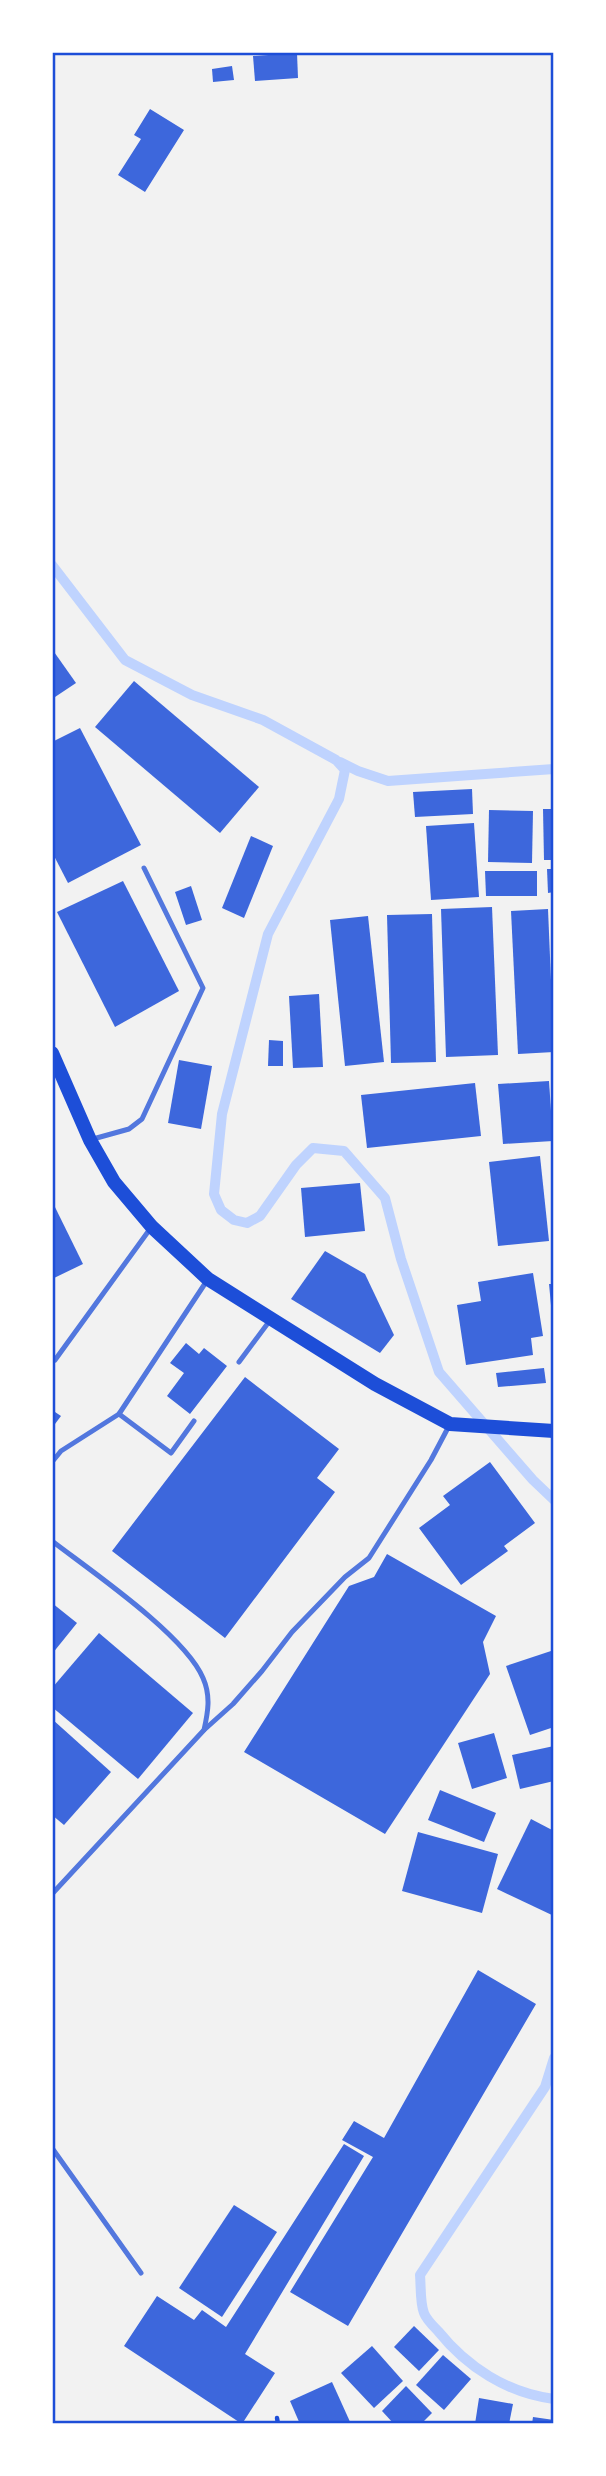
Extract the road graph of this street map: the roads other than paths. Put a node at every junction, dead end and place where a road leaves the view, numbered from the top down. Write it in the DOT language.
graph roads {
  1 [pos="144,868"];
  2 [pos="52,1053"];
  3 [pos="90,1140"];
  4 [pos="152,1227"];
  5 [pos="208,1279"];
  6 [pos="271,1319"];
  7 [pos="55,1360"];
  8 [pos="239,1362"];
  9 [pos="119,1414"];
  10 [pos="194,1421"];
  11 [pos="450,1424"];
  12 [pos="554,1431"];
  13 [pos="52,1462"];
  14 [pos="52,1541"];
  15 [pos="204,1730"];
  16 [pos="52,1894"];
  17 [pos="52,2148"];
  18 [pos="141,2273"];
  1 -- 3 [label="lane"];
  2 -- 3 [label="main road"];
  3 -- 4 [label="main road"];
  4 -- 5 [label="main road"];
  4 -- 7 [label="lane"];
  5 -- 6 [label="main road"];
  5 -- 9 [label="lane"];
  6 -- 8 [label="lane"];
  6 -- 11 [label="main road"];
  9 -- 10 [label="lane"];
  9 -- 13 [label="lane"];
  11 -- 12 [label="main road"];
  11 -- 15 [label="lane"];
  14 -- 15 [label="lane"];
  15 -- 16 [label="lane"];
  17 -- 18 [label="lane"];
}
